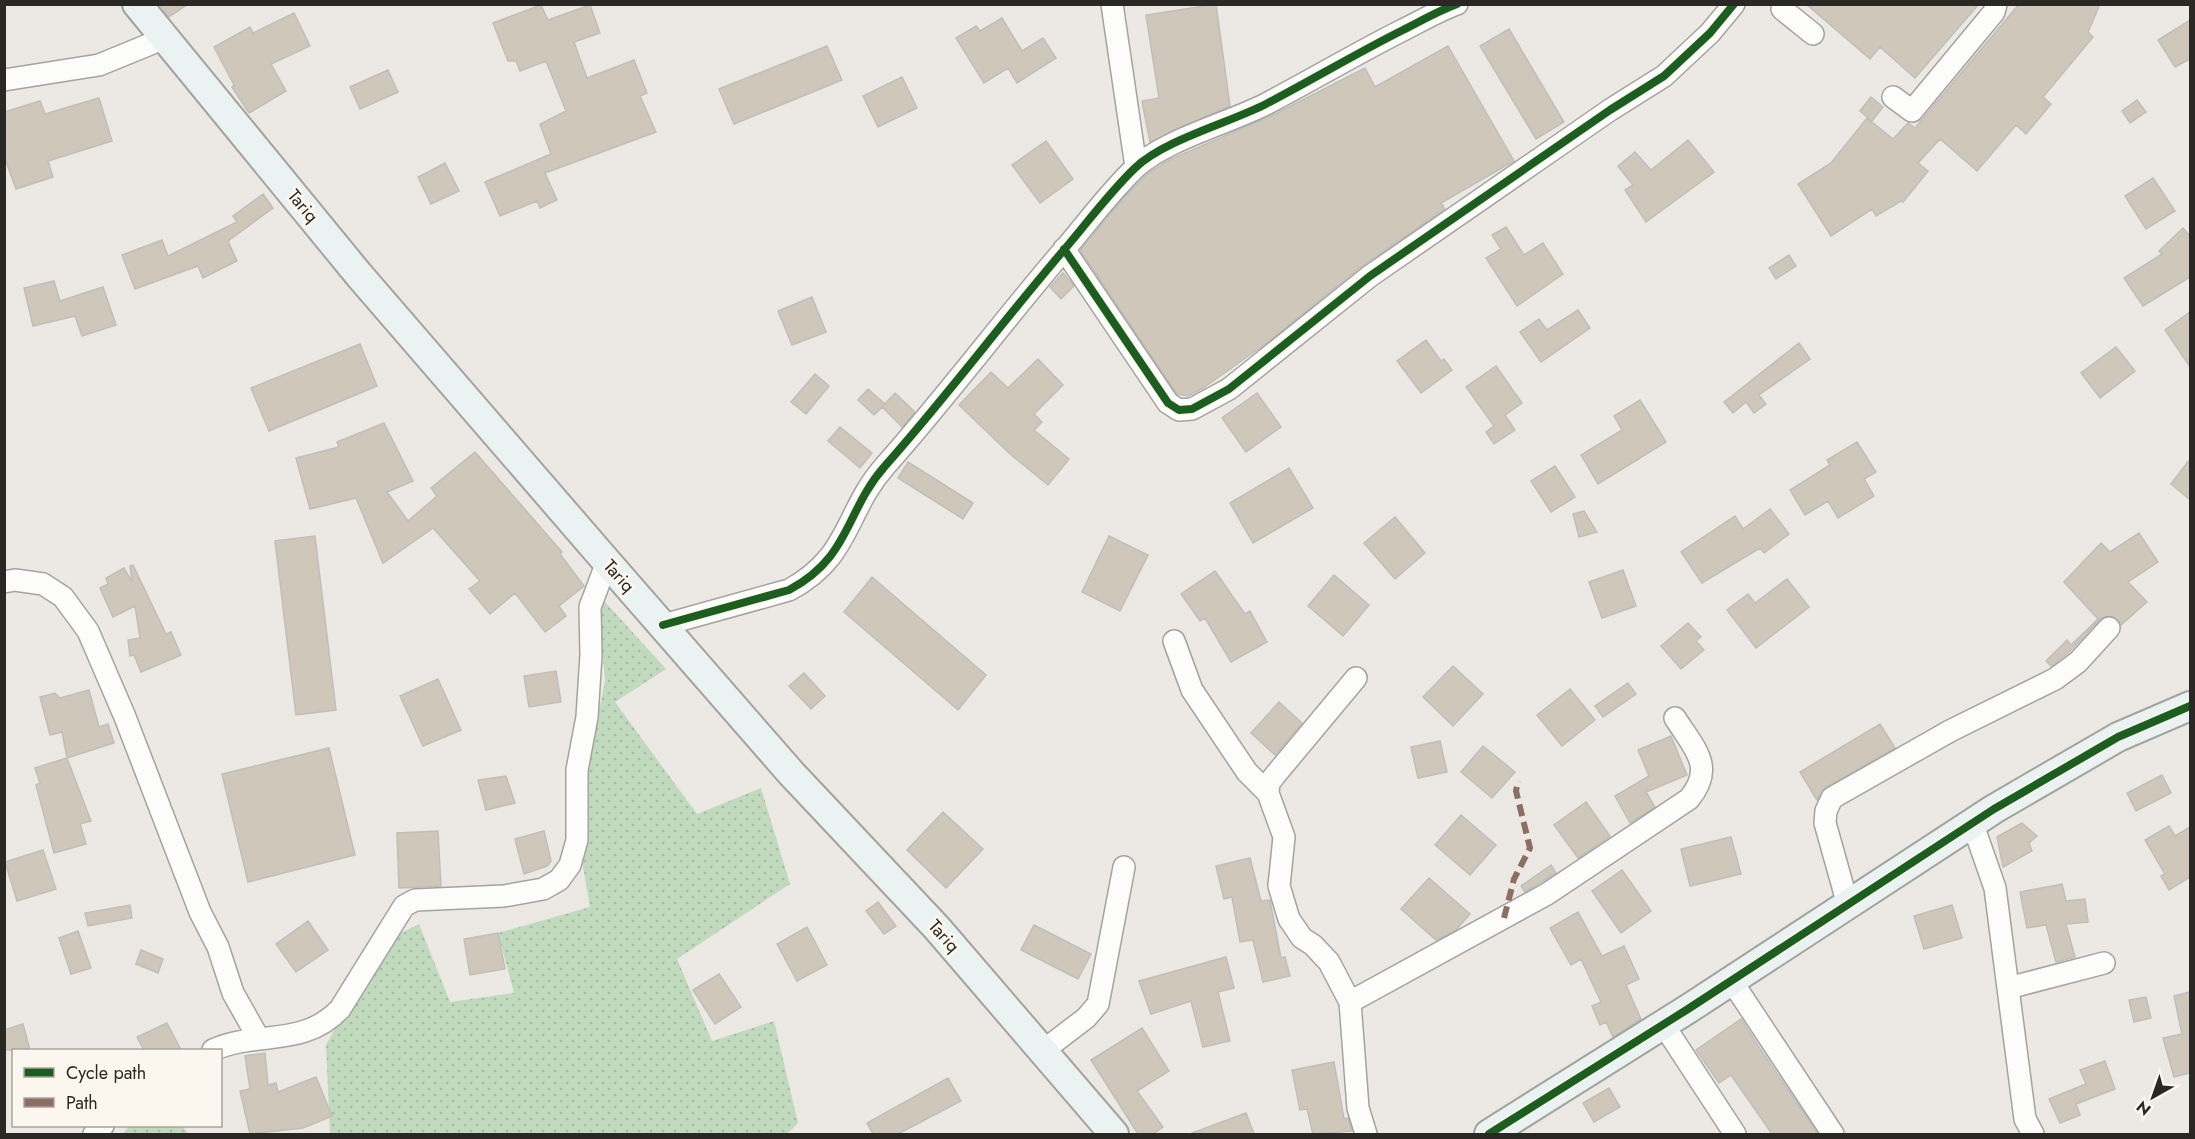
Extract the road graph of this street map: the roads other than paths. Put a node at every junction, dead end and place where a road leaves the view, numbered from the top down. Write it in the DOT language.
graph roads {
  1 [pos="137,4"];
  2 [pos="1112,4"];
  3 [pos="1457,4"];
  4 [pos="1734,4"];
  5 [pos="1785,4"];
  6 [pos="1996,4"];
  7 [pos="1813,34"];
  8 [pos="165,38"];
  9 [pos="4,80"];
  10 [pos="1893,97"];
  11 [pos="1136,167"];
  12 [pos="1064,249"];
  13 [pos="607,562"];
  14 [pos="4,582"];
  15 [pos="663,625"];
  16 [pos="2109,628"];
  17 [pos="1174,641"];
  18 [pos="1356,678"];
  19 [pos="2188,711"];
  20 [pos="1676,718"];
  21 [pos="1268,793"];
  22 [pos="1973,825"];
  23 [pos="1124,867"];
  24 [pos="1848,905"];
  25 [pos="2104,963"];
  26 [pos="1731,980"];
  27 [pos="2008,988"];
  28 [pos="1350,1002"];
  29 [pos="1663,1024"];
  30 [pos="259,1039"];
  31 [pos="217,1049"];
  32 [pos="1044,1050"];
  33 [pos="1506,1130"];
  34 [pos="1114,1134"];
  35 [pos="1366,1134"];
  36 [pos="1735,1134"];
  37 [pos="1833,1134"];
  38 [pos="2033,1134"];
  1 -- 8 [label="main road, Tariq"];
  2 -- 11 [label="street"];
  3 -- 11 [label="street"];
  4 -- 12 [label="street"];
  5 -- 7 [label="street"];
  6 -- 10 [label="street"];
  8 -- 9 [label="street"];
  8 -- 13 [label="main road, Tariq"];
  11 -- 12 [label="street"];
  12 -- 15 [label="street"];
  13 -- 15 [label="main road, Tariq"];
  13 -- 30 [label="street"];
  14 -- 30 [label="street"];
  15 -- 32 [label="main road, Tariq"];
  16 -- 24 [label="street"];
  17 -- 21 [label="street"];
  18 -- 21 [label="street"];
  19 -- 22 [label="main road"];
  20 -- 28 [label="street"];
  21 -- 28 [label="street"];
  22 -- 24 [label="main road"];
  22 -- 27 [label="street"];
  23 -- 32 [label="street"];
  24 -- 26 [label="main road"];
  25 -- 27 [label="street"];
  26 -- 29 [label="main road"];
  26 -- 37 [label="street"];
  27 -- 38 [label="street"];
  28 -- 35 [label="street"];
  29 -- 33 [label="main road"];
  29 -- 36 [label="street"];
  30 -- 31 [label="street"];
  32 -- 34 [label="main road, Tariq"];
}
